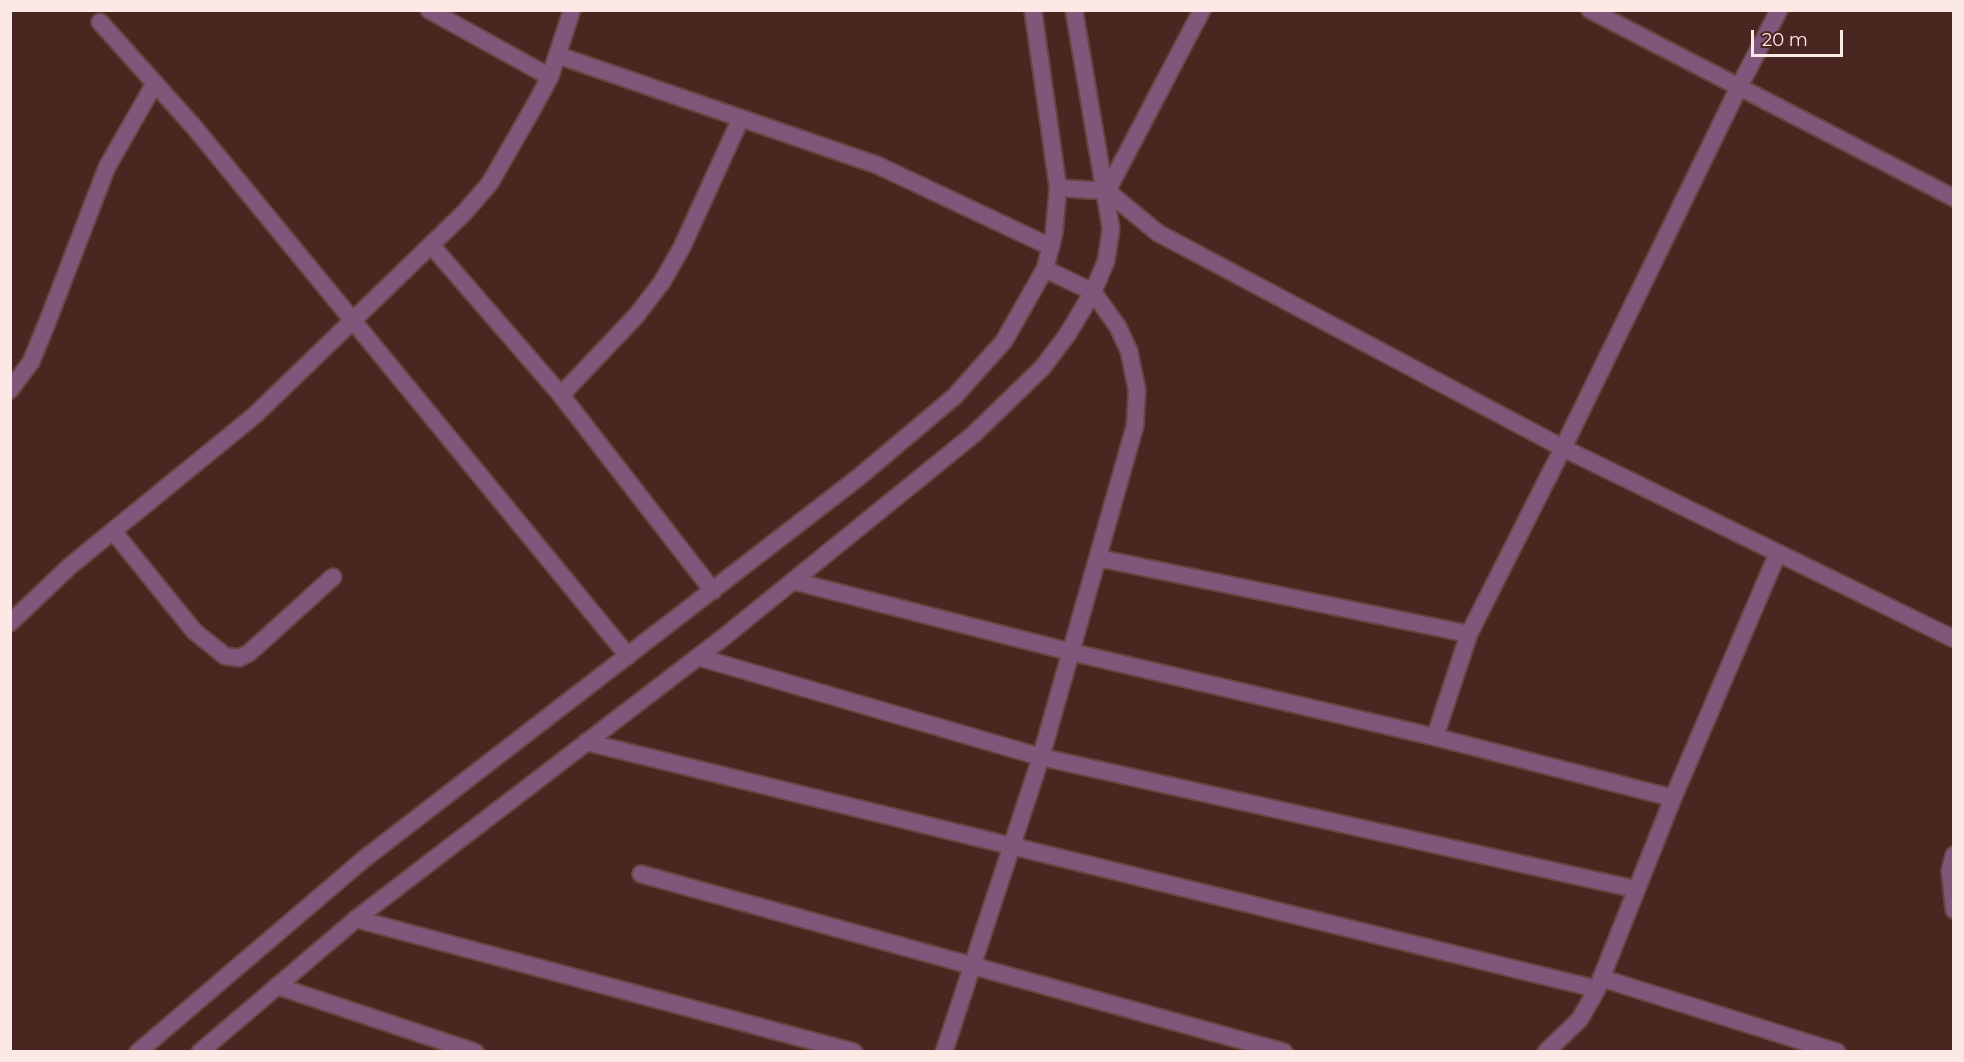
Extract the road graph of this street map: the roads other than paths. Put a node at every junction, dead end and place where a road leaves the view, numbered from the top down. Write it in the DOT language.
graph roads {
  1 [pos="429,10"];
  2 [pos="572,10"];
  3 [pos="1033,10"];
  4 [pos="1074,10"];
  5 [pos="1202,10"];
  6 [pos="1590,10"];
  7 [pos="1779,10"];
  8 [pos="100,22"];
  9 [pos="557,55"];
  10 [pos="550,77"];
  11 [pos="154,83"];
  12 [pos="1738,89"];
  13 [pos="741,118"];
  14 [pos="1058,188"];
  15 [pos="1107,191"];
  16 [pos="1953,198"];
  17 [pos="431,244"];
  18 [pos="1050,247"];
  19 [pos="1045,269"];
  20 [pos="1093,292"];
  21 [pos="353,320"];
  22 [pos="10,390"];
  23 [pos="561,395"];
  24 [pos="1563,448"];
  25 [pos="113,531"];
  26 [pos="1778,555"];
  27 [pos="1098,558"];
  28 [pos="333,577"];
  29 [pos="793,581"];
  30 [pos="713,591"];
  31 [pos="10,623"];
  32 [pos="1469,634"];
  33 [pos="1953,639"];
  34 [pos="1071,652"];
  35 [pos="628,656"];
  36 [pos="698,657"];
  37 [pos="1435,737"];
  38 [pos="586,742"];
  39 [pos="1041,757"];
  40 [pos="1673,798"];
  41 [pos="1012,845"];
  42 [pos="1953,855"];
  43 [pos="641,874"];
  44 [pos="1635,889"];
  45 [pos="1953,910"];
  46 [pos="356,919"];
  47 [pos="972,963"];
  48 [pos="1599,983"];
  49 [pos="277,986"];
  50 [pos="1553,1050"];
  51 [pos="138,1052"];
  52 [pos="200,1052"];
  53 [pos="474,1052"];
  54 [pos="854,1052"];
  55 [pos="944,1052"];
  56 [pos="1284,1052"];
  57 [pos="1837,1052"];
  1 -- 10 [label="street"];
  2 -- 9 [label="street"];
  3 -- 14 [label="street"];
  4 -- 15 [label="street"];
  5 -- 15 [label="street"];
  6 -- 12 [label="street"];
  7 -- 12 [label="street"];
  8 -- 11 [label="street"];
  9 -- 10 [label="street"];
  9 -- 13 [label="street"];
  10 -- 17 [label="street"];
  11 -- 21 [label="street"];
  11 -- 22 [label="street"];
  12 -- 16 [label="street"];
  12 -- 24 [label="street"];
  13 -- 18 [label="street"];
  13 -- 23 [label="street"];
  14 -- 15 [label="street"];
  14 -- 18 [label="street"];
  15 -- 20 [label="street"];
  15 -- 24 [label="street"];
  17 -- 21 [label="street"];
  17 -- 23 [label="street"];
  18 -- 19 [label="street"];
  19 -- 20 [label="street"];
  19 -- 30 [label="street"];
  20 -- 27 [label="street"];
  20 -- 29 [label="street"];
  21 -- 25 [label="street"];
  21 -- 35 [label="street"];
  23 -- 30 [label="street"];
  24 -- 26 [label="street"];
  24 -- 32 [label="street"];
  25 -- 28 [label="street"];
  25 -- 31 [label="street"];
  26 -- 33 [label="street"];
  26 -- 40 [label="street"];
  27 -- 32 [label="street"];
  27 -- 34 [label="street"];
  29 -- 34 [label="street"];
  29 -- 36 [label="street"];
  30 -- 35 [label="street"];
  32 -- 37 [label="street"];
  34 -- 37 [label="street"];
  34 -- 39 [label="street"];
  35 -- 51 [label="street"];
  36 -- 38 [label="street"];
  36 -- 39 [label="street"];
  37 -- 40 [label="street"];
  38 -- 41 [label="street"];
  38 -- 46 [label="street"];
  39 -- 41 [label="street"];
  39 -- 44 [label="street"];
  40 -- 44 [label="street"];
  41 -- 47 [label="street"];
  41 -- 48 [label="street"];
  42 -- 45 [label="street"];
  43 -- 47 [label="street"];
  44 -- 48 [label="street"];
  46 -- 49 [label="street"];
  46 -- 54 [label="street"];
  47 -- 55 [label="street"];
  47 -- 56 [label="street"];
  48 -- 50 [label="street"];
  48 -- 57 [label="street"];
  49 -- 52 [label="street"];
  49 -- 53 [label="street"];
}
